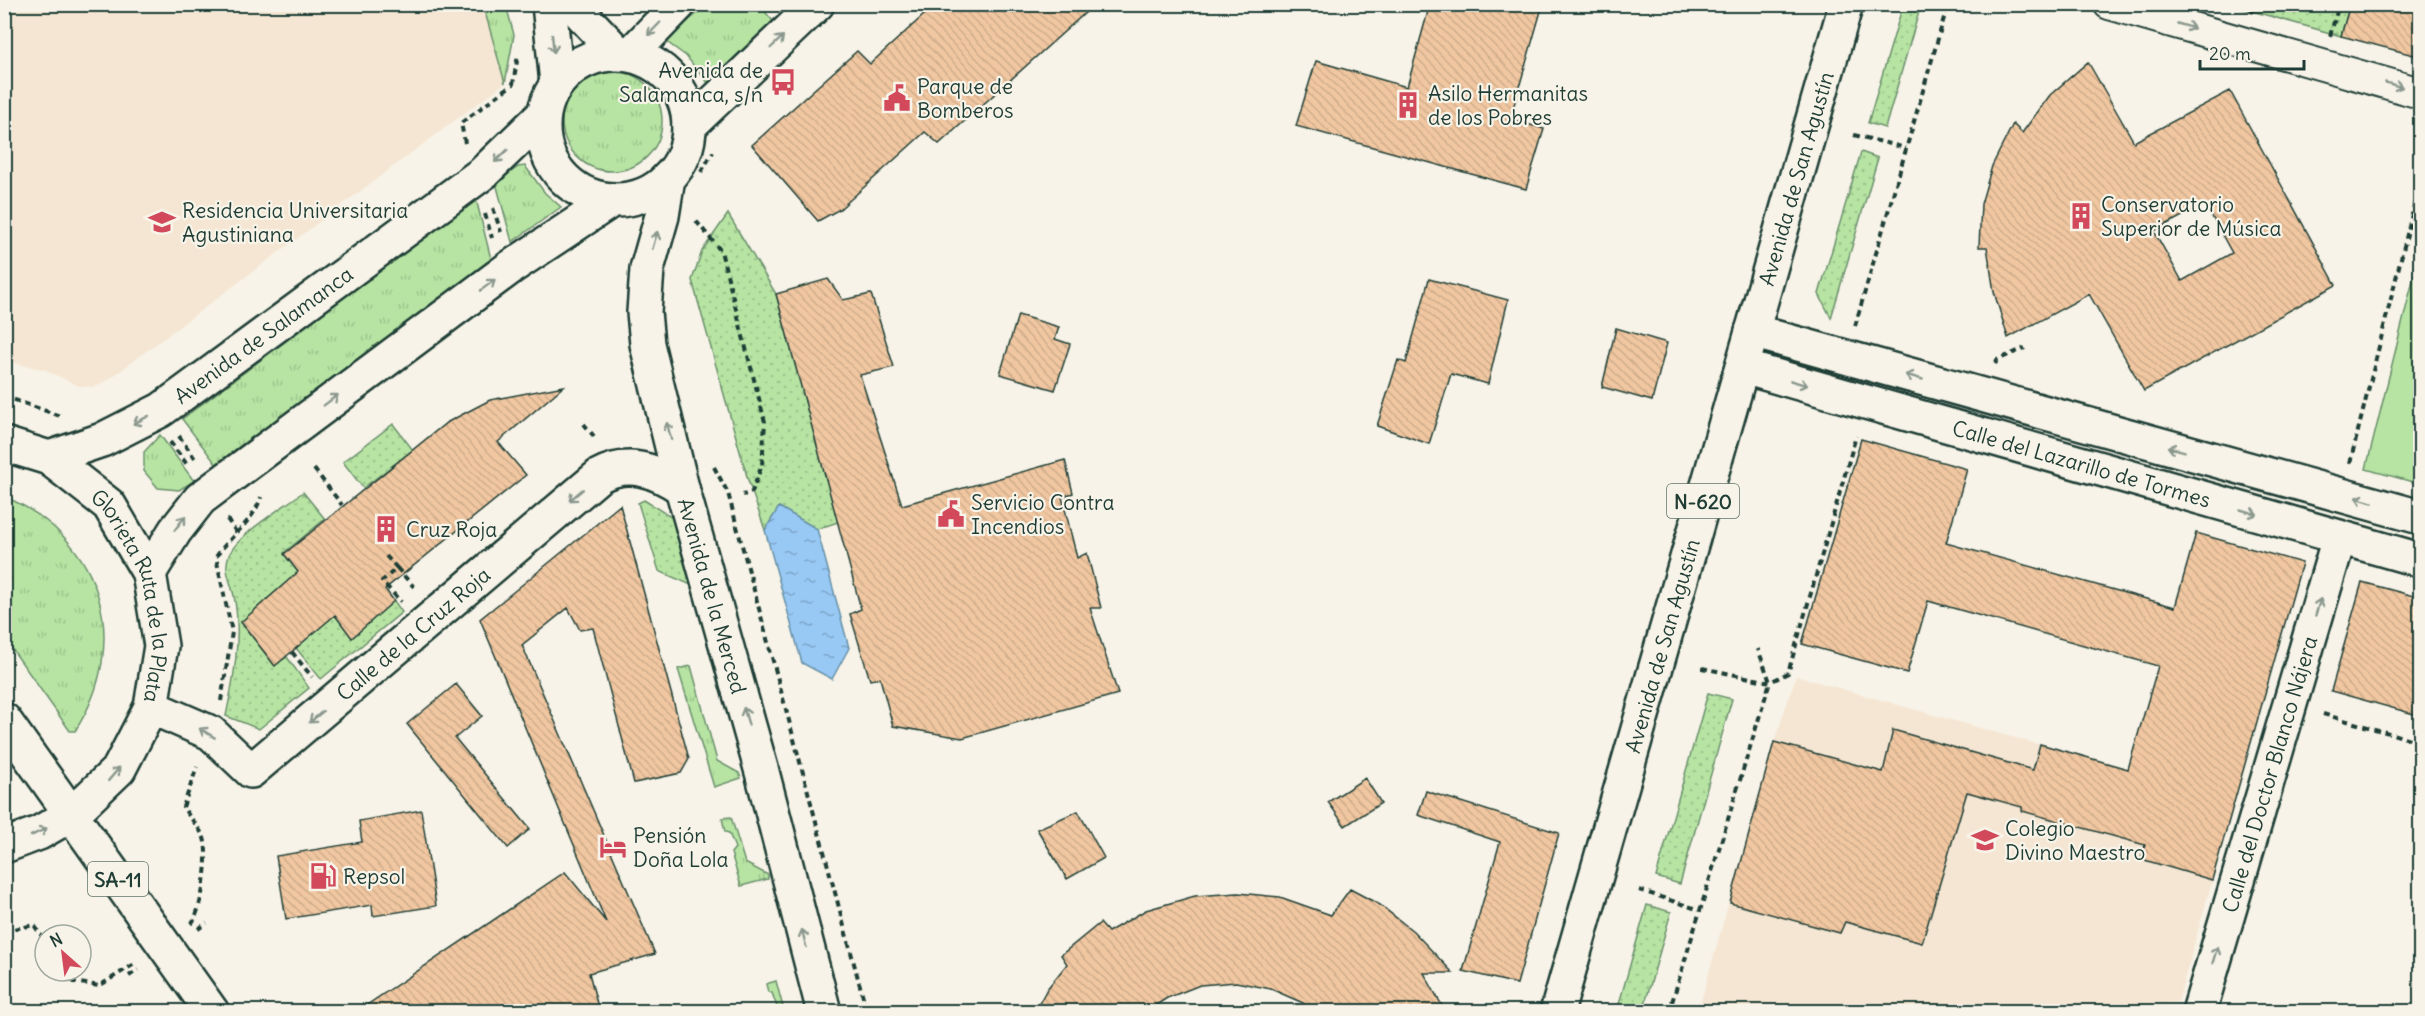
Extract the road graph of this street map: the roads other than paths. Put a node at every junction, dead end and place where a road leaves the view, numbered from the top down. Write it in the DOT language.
graph roads {
  1 [pos="549,4"];
  2 [pos="576,4"];
  3 [pos="679,4"];
  4 [pos="817,4"];
  5 [pos="1846,4"];
  6 [pos="2109,4"];
  7 [pos="624,54"];
  8 [pos="557,83"];
  9 [pos="2421,93"];
  10 [pos="543,115"];
  11 [pos="689,126"];
  12 [pos="668,178"];
  13 [pos="612,200"];
  14 [pos="1752,331"];
  15 [pos="1743,367"];
  16 [pos="4,444"];
  17 [pos="49,458"];
  18 [pos="682,488"];
  19 [pos="2421,517"];
  20 [pos="2339,538"];
  21 [pos="2421,560"];
  22 [pos="149,573"];
  23 [pos="151,707"];
  24 [pos="4,720"];
  25 [pos="72,814"];
  26 [pos="4,846"];
  27 [pos="212,1011"];
  28 [pos="824,1011"];
  29 [pos="1557,1011"];
  30 [pos="2199,1011"];
  1 -- 8 [label="main road, one-way"];
  2 -- 7 [label="main road"];
  3 -- 7 [label="main road, one-way"];
  11 -- 4 [label="main road, one-way"];
  5 -- 14 [label="main road, Avenida de San Agustín / N-620"];
  6 -- 9 [label="street, one-way"];
  7 -- 8 [label="main road"];
  7 -- 11 [label="main road"];
  8 -- 10 [label="main road"];
  10 -- 13 [label="main road"];
  10 -- 17 [label="main road, Avenida de Salamanca, one-way"];
  11 -- 12 [label="main road"];
  12 -- 13 [label="main road"];
  18 -- 12 [label="main road, Avenida de la Merced, one-way"];
  22 -- 13 [label="main road, one-way"];
  14 -- 15 [label="main road, Avenida de San Agustín / N-620"];
  19 -- 14 [label="main road, Calle del Lazarillo de Tormes, one-way"];
  15 -- 20 [label="main road, Calle del Lazarillo de Tormes, one-way"];
  15 -- 29 [label="main road, Avenida de San Agustín / N-620"];
  16 -- 17 [label="main road, Glorieta Ruta de la Plata"];
  17 -- 22 [label="main road, Glorieta Ruta de la Plata"];
  18 -- 23 [label="main road, Calle de la Cruz Roja, one-way"];
  28 -- 18 [label="main road, Avenida de la Merced, one-way"];
  20 -- 21 [label="main road, Calle del Lazarillo de Tormes"];
  30 -- 20 [label="main road, Calle del Doctor Blanco Nájera, one-way"];
  22 -- 23 [label="main road, Glorieta Ruta de la Plata"];
  25 -- 23 [label="main road, Glorieta Ruta de la Plata, one-way"];
  24 -- 25 [label="main road, SA-11"];
  26 -- 25 [label="main road, Glorieta Ruta de la Plata, one-way"];
  25 -- 27 [label="main road, SA-11"];
}
